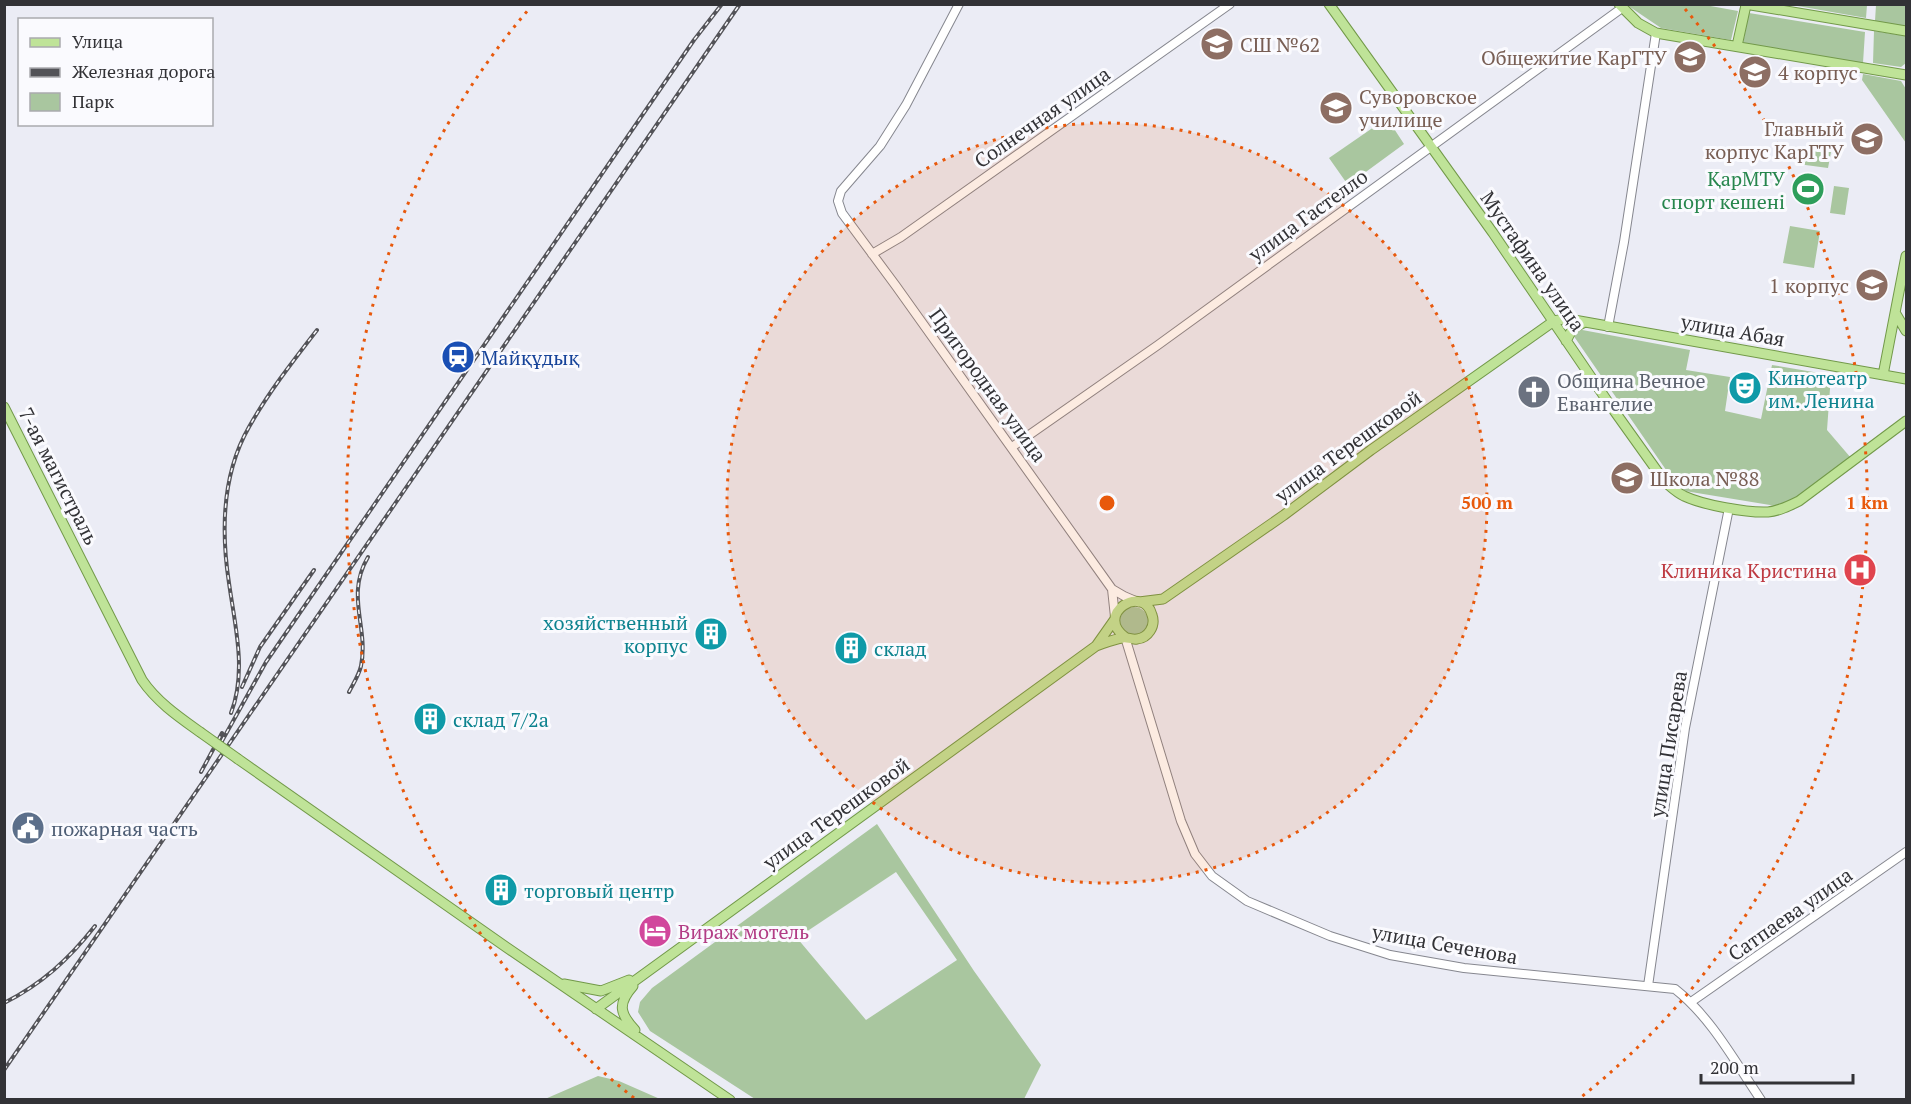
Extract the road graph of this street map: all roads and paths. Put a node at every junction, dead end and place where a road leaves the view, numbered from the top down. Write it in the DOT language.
graph roads {
  1 [pos="959,4"];
  2 [pos="1230,4"];
  3 [pos="1329,4"];
  4 [pos="1745,5"];
  5 [pos="1621,6"];
  6 [pos="1906,31"];
  7 [pos="1656,33"];
  8 [pos="1737,46"];
  9 [pos="1906,75"];
  10 [pos="1432,147"];
  11 [pos="872,254"];
  12 [pos="1906,256"];
  13 [pos="1896,314"];
  14 [pos="1554,321"];
  15 [pos="1585,322"];
  16 [pos="1608,327"];
  17 [pos="1906,331"];
  18 [pos="1566,341"];
  19 [pos="1883,375"];
  20 [pos="1906,380"];
  21 [pos="4,407"];
  22 [pos="1906,421"];
  23 [pos="1012,447"];
  24 [pos="1729,508"];
  25 [pos="1112,589"];
  26 [pos="1163,599"];
  27 [pos="1139,602"];
  28 [pos="1115,619"];
  29 [pos="1153,620"];
  30 [pos="1125,637"];
  31 [pos="1139,639"];
  32 [pos="1096,646"];
  33 [pos="1131,656"];
  34 [pos="1906,852"];
  35 [pos="642,975"];
  36 [pos="560,983"];
  37 [pos="1648,986"];
  38 [pos="1691,1002"];
  39 [pos="596,1009"];
  40 [pos="644,1040"];
  41 [pos="730,1100"];
  42 [pos="1761,1100"];
  1 -- 11 [label="street, Пригородная улица"];
  2 -- 11 [label="street, Солнечная улица"];
  3 -- 10 [label="main road, Мустафина улица"];
  4 -- 6 [label="main road"];
  4 -- 8 [label="main road"];
  5 -- 7 [label="main road"];
  5 -- 10 [label="street, улица Гастелло"];
  7 -- 8 [label="main road"];
  7 -- 16 [label="street"];
  8 -- 9 [label="main road"];
  10 -- 14 [label="main road, Мустафина улица"];
  10 -- 23 [label="street, улица Гастелло"];
  11 -- 23 [label="street, Пригородная улица"];
  12 -- 13 [label="main road"];
  13 -- 17 [label="main road"];
  13 -- 19 [label="main road"];
  14 -- 15 [label="main road, улица Абая"];
  14 -- 18 [label="main road, Мустафина улица"];
  14 -- 26 [label="main road, улица Терешковой"];
  15 -- 16 [label="main road, улица Абая"];
  15 -- 18 [label="main road"];
  16 -- 19 [label="main road, улица Абая"];
  18 -- 24 [label="main road, Мустафина улица"];
  19 -- 20 [label="main road, улица Абая"];
  21 -- 36 [label="main road, 7-ая магистраль, bridge"];
  22 -- 24 [label="main road"];
  23 -- 25 [label="street, Пригородная улица"];
  24 -- 37 [label="street, улица Писарева"];
  25 -- 27 [label="street"];
  25 -- 28 [label="street"];
  26 -- 27 [label="main road, улица Терешковой"];
  26 -- 29 [label="main road, улица Терешковой"];
  27 -- 28 [label="main road, улица Терешковой"];
  27 -- 29 [label="main road"];
  28 -- 30 [label="main road"];
  28 -- 32 [label="main road, улица Терешковой"];
  29 -- 31 [label="main road, улица Терешковой"];
  30 -- 31 [label="main road, улица Терешковой"];
  30 -- 32 [label="main road, улица Терешковой"];
  30 -- 33 [label="street"];
  31 -- 33 [label="street"];
  32 -- 35 [label="main road, улица Терешковой"];
  33 -- 37 [label="street, улица Сеченова"];
  34 -- 38 [label="street, Сатпаева улица"];
  35 -- 36 [label="main road"];
  35 -- 39 [label="main road, улица Терешковой"];
  35 -- 40 [label="main road"];
  36 -- 39 [label="main road, 7-ая магистраль"];
  37 -- 38 [label="street, улица Сеченова"];
  38 -- 42 [label="street, улица Сеченова"];
  39 -- 40 [label="main road, 7-ая магистраль"];
  40 -- 41 [label="main road"];
}
